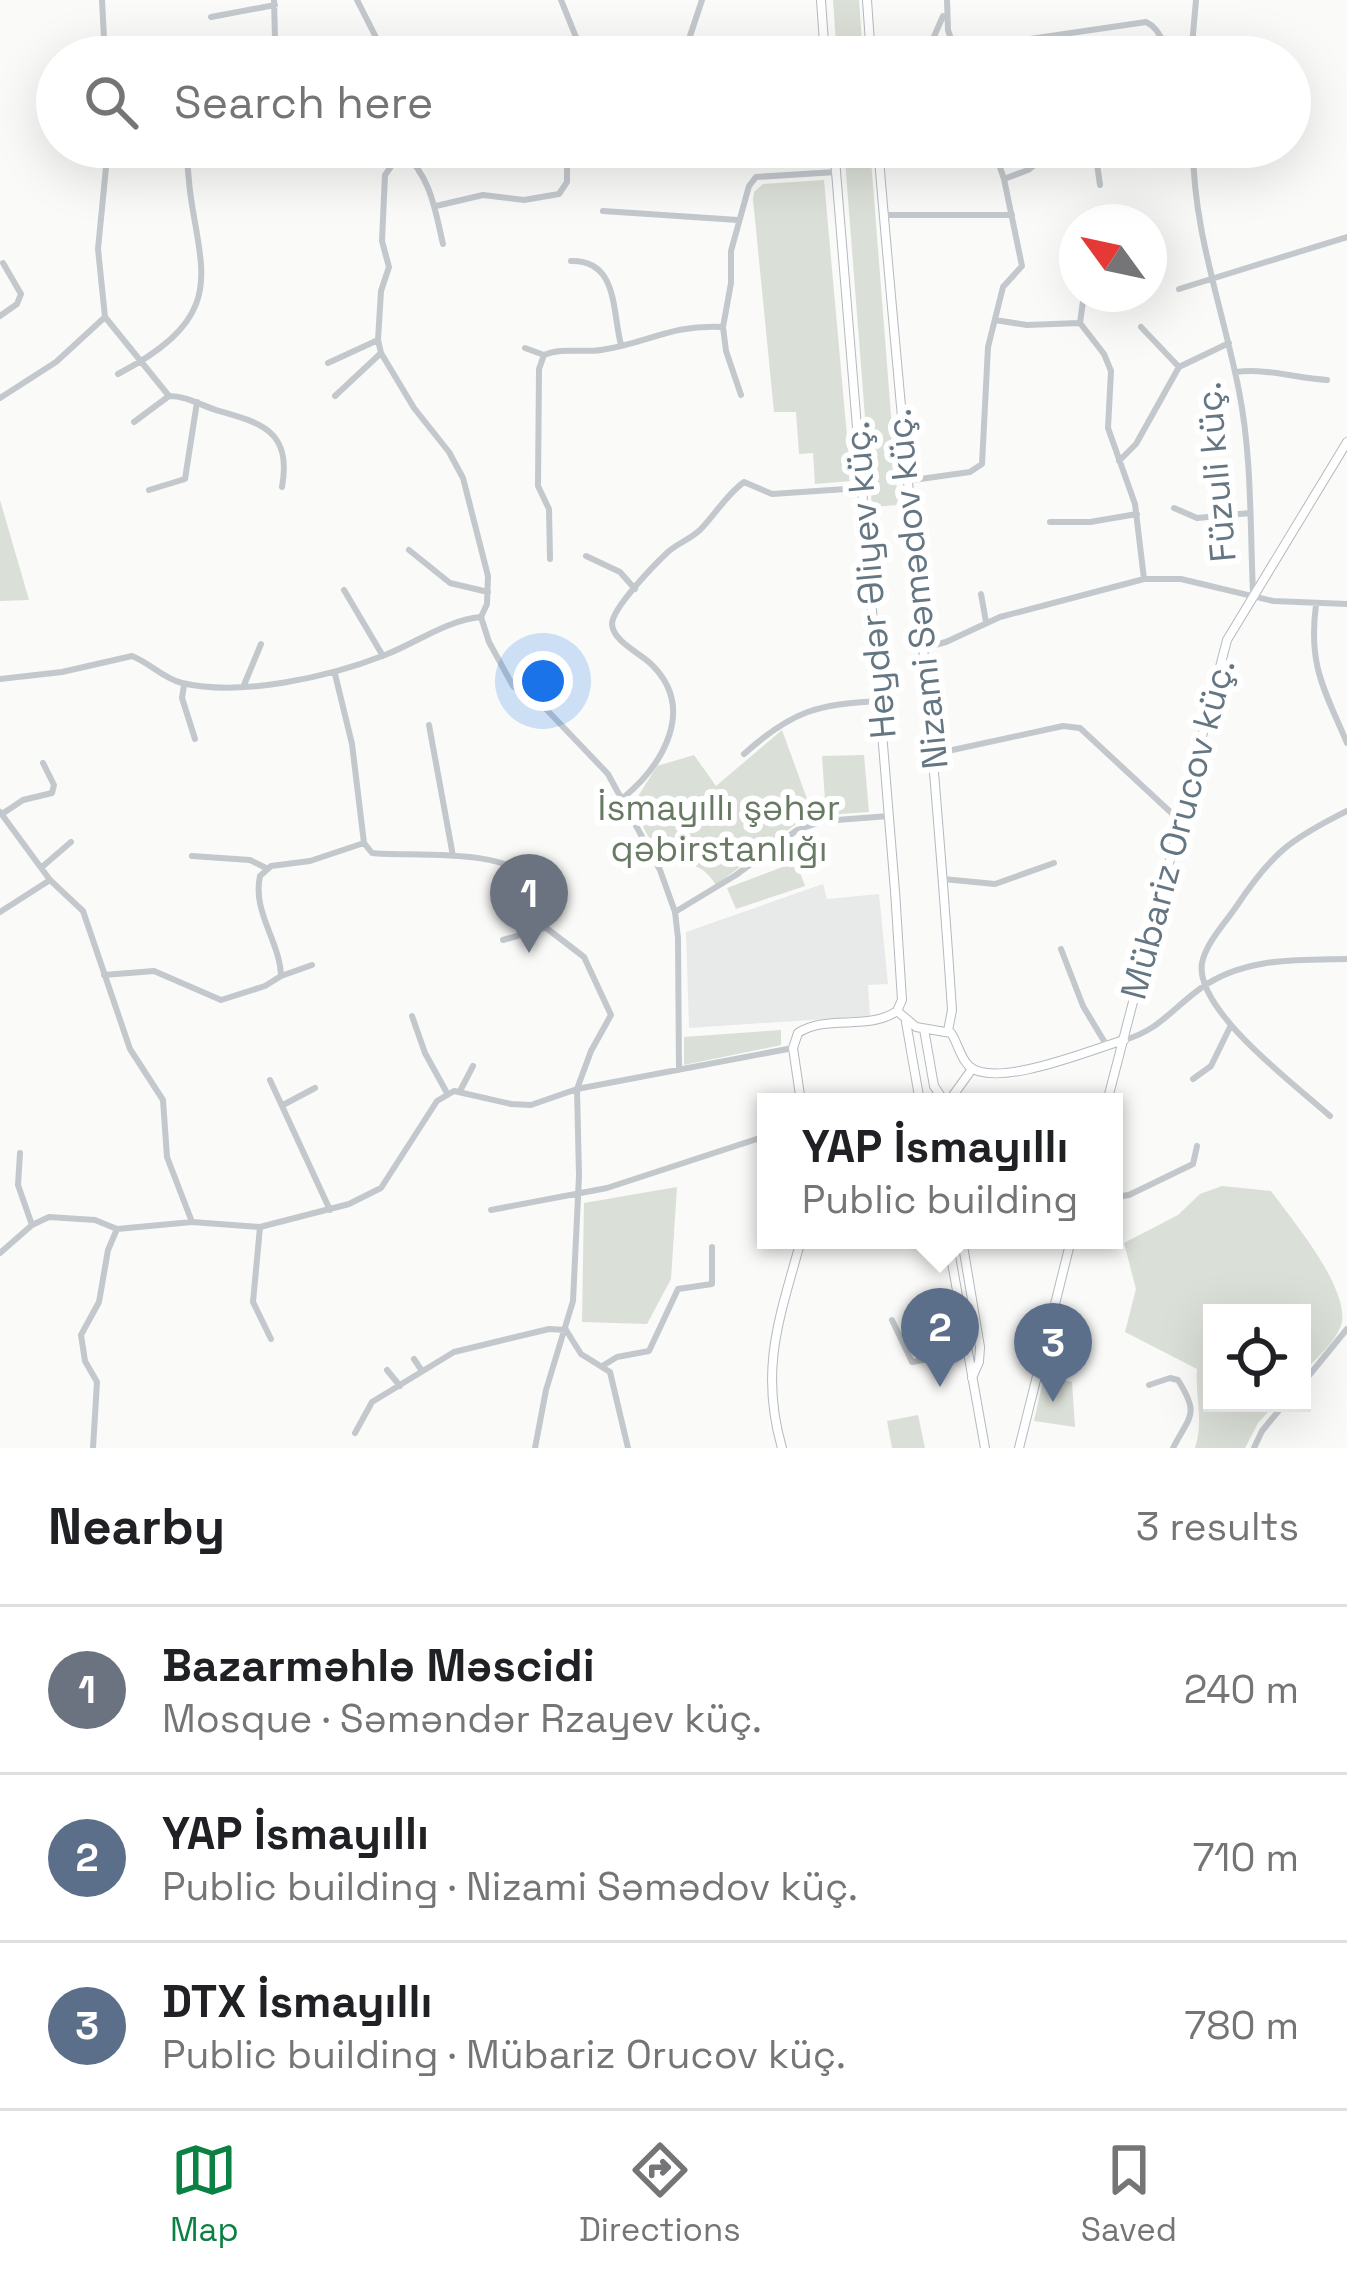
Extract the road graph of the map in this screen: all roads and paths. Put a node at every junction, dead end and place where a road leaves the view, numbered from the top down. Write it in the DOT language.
graph roads {
  1 [pos="102,0"];
  2 [pos="357,0"];
  3 [pos="561,0"];
  4 [pos="702,0"];
  5 [pos="821,0"];
  6 [pos="868,0"];
  7 [pos="947,0"];
  8 [pos="1196,0"];
  9 [pos="275,2"];
  10 [pos="945,13"];
  11 [pos="212,17"];
  12 [pos="104,36"];
  13 [pos="275,36"];
  14 [pos="375,36"];
  15 [pos="576,36"];
  16 [pos="691,36"];
  17 [pos="824,36"];
  18 [pos="870,36"];
  19 [pos="935,36"];
  20 [pos="949,36"];
  21 [pos="1064,36"];
  22 [pos="1159,36"];
  23 [pos="1193,36"];
  24 [pos="106,168"];
  25 [pos="190,168"];
  26 [pos="391,168"];
  27 [pos="418,168"];
  28 [pos="568,168"];
  29 [pos="836,168"];
  30 [pos="880,168"];
  31 [pos="1000,168"];
  32 [pos="1031,168"];
  33 [pos="1098,168"];
  34 [pos="1194,168"];
  35 [pos="836,172"];
  36 [pos="1004,179"];
  37 [pos="1100,184"];
  38 [pos="436,206"];
  39 [pos="603,211"];
  40 [pos="884,214"];
  41 [pos="1012,215"];
  42 [pos="738,220"];
  43 [pos="1347,236"];
  44 [pos="443,244"];
  45 [pos="571,261"];
  46 [pos="3,263"];
  47 [pos="1212,279"];
  48 [pos="1179,289"];
  49 [pos="1081,312"];
  50 [pos="0,316"];
  51 [pos="104,317"];
  52 [pos="994,320"];
  53 [pos="1079,323"];
  54 [pos="723,327"];
  55 [pos="1141,327"];
  56 [pos="378,340"];
  57 [pos="1229,343"];
  58 [pos="622,345"];
  59 [pos="525,348"];
  60 [pos="381,353"];
  61 [pos="544,355"];
  62 [pos="142,362"];
  63 [pos="328,363"];
  64 [pos="1179,367"];
  65 [pos="1235,372"];
  66 [pos="118,374"];
  67 [pos="1327,380"];
  68 [pos="741,395"];
  69 [pos="170,396"];
  70 [pos="335,397"];
  71 [pos="0,398"];
  72 [pos="196,402"];
  73 [pos="134,422"];
  74 [pos="1347,442"];
  75 [pos="1119,461"];
  76 [pos="906,482"];
  77 [pos="282,487"];
  78 [pos="861,488"];
  79 [pos="149,490"];
  80 [pos="1174,508"];
  81 [pos="1250,513"];
  82 [pos="1137,514"];
  83 [pos="1050,522"];
  84 [pos="409,550"];
  85 [pos="586,556"];
  86 [pos="550,559"];
  87 [pos="1144,578"];
  88 [pos="635,589"];
  89 [pos="344,590"];
  90 [pos="488,592"];
  91 [pos="981,594"];
  92 [pos="1253,597"];
  93 [pos="1347,604"];
  94 [pos="1316,605"];
  95 [pos="481,617"];
  96 [pos="986,622"];
  97 [pos="261,644"];
  98 [pos="924,648"];
  99 [pos="383,656"];
  100 [pos="335,672"];
  101 [pos="0,680"];
  102 [pos="184,684"];
  103 [pos="244,685"];
  104 [pos="880,700"];
  105 [pos="429,725"];
  106 [pos="195,739"];
  107 [pos="1347,742"];
  108 [pos="744,754"];
  109 [pos="934,754"];
  110 [pos="43,763"];
  111 [pos="623,798"];
  112 [pos="1347,811"];
  113 [pos="1,813"];
  114 [pos="889,816"];
  115 [pos="1179,820"];
  116 [pos="71,842"];
  117 [pos="364,843"];
  118 [pos="192,856"];
  119 [pos="453,856"];
  120 [pos="1054,863"];
  121 [pos="42,867"];
  122 [pos="266,868"];
  123 [pos="943,879"];
  124 [pos="50,880"];
  125 [pos="0,912"];
  126 [pos="675,912"];
  127 [pos="544,928"];
  128 [pos="503,940"];
  129 [pos="1061,949"];
  130 [pos="1347,958"];
  131 [pos="313,965"];
  132 [pos="104,975"];
  133 [pos="281,976"];
  134 [pos="1204,986"];
  135 [pos="897,1011"];
  136 [pos="412,1016"];
  137 [pos="905,1021"];
  138 [pos="1231,1024"];
  139 [pos="924,1029"];
  140 [pos="948,1031"];
  141 [pos="1124,1040"];
  142 [pos="1107,1046"];
  143 [pos="793,1048"];
  144 [pos="473,1066"];
  145 [pos="972,1069"];
  146 [pos="679,1070"];
  147 [pos="1193,1079"];
  148 [pos="270,1080"];
  149 [pos="315,1088"];
  150 [pos="578,1089"];
  151 [pos="460,1091"];
  152 [pos="447,1093"];
  153 [pos="800,1093"];
  154 [pos="918,1093"];
  155 [pos="938,1093"];
  156 [pos="954,1093"];
  157 [pos="1109,1093"];
  158 [pos="283,1105"];
  159 [pos="1330,1116"];
  160 [pos="757,1139"];
  161 [pos="1197,1146"];
  162 [pos="20,1153"];
  163 [pos="578,1194"];
  164 [pos="1123,1196"];
  165 [pos="329,1210"];
  166 [pos="491,1210"];
  167 [pos="192,1222"];
  168 [pos="32,1225"];
  169 [pos="260,1227"];
  170 [pos="117,1229"];
  171 [pos="712,1246"];
  172 [pos="1,1249"];
  173 [pos="799,1249"];
  174 [pos="949,1249"];
  175 [pos="964,1249"];
  176 [pos="1069,1249"];
  177 [pos="892,1320"];
  178 [pos="1347,1329"];
  179 [pos="566,1330"];
  180 [pos="1345,1338"];
  181 [pos="271,1339"];
  182 [pos="967,1352"];
  183 [pos="414,1358"];
  184 [pos="604,1365"];
  185 [pos="386,1370"];
  186 [pos="422,1371"];
  187 [pos="1311,1374"];
  188 [pos="971,1379"];
  189 [pos="1149,1385"];
  190 [pos="400,1386"];
  191 [pos="1278,1412"];
  192 [pos="355,1432"];
  193 [pos="91,1447"];
  194 [pos="535,1448"];
  195 [pos="628,1448"];
  196 [pos="782,1448"];
  197 [pos="985,1448"];
  198 [pos="1019,1448"];
  199 [pos="1173,1448"];
  200 [pos="1254,1448"];
  1 -- 12 [label="street"];
  2 -- 14 [label="street"];
  3 -- 15 [label="street"];
  4 -- 16 [label="street"];
  5 -- 17 [label="street"];
  6 -- 18 [label="street"];
  7 -- 10 [label="street"];
  8 -- 23 [label="street"];
  9 -- 11 [label="street"];
  9 -- 13 [label="street"];
  10 -- 19 [label="street"];
  10 -- 20 [label="street"];
  21 -- 22 [label="street"];
  24 -- 51 [label="street"];
  25 -- 62 [label="street"];
  26 -- 56 [label="street"];
  27 -- 38 [label="street"];
  28 -- 38 [label="street"];
  29 -- 35 [label="street, Heydər Əliyev küç."];
  30 -- 40 [label="street, Nizami Səmədov küç."];
  31 -- 36 [label="street"];
  32 -- 36 [label="street"];
  33 -- 37 [label="street"];
  34 -- 47 [label="street, Füzuli küç."];
  35 -- 42 [label="street"];
  35 -- 78 [label="street, Heydər Əliyev küç."];
  36 -- 41 [label="street"];
  38 -- 44 [label="street"];
  39 -- 42 [label="street"];
  40 -- 41 [label="street"];
  40 -- 76 [label="street, Nizami Səmədov küç."];
  41 -- 52 [label="street"];
  42 -- 54 [label="street"];
  43 -- 47 [label="street"];
  45 -- 58 [label="street"];
  46 -- 50 [label="street"];
  47 -- 48 [label="street"];
  47 -- 57 [label="street, Füzuli küç."];
  49 -- 53 [label="street"];
  51 -- 62 [label="street"];
  51 -- 71 [label="street"];
  52 -- 53 [label="street"];
  52 -- 76 [label="street"];
  53 -- 75 [label="street"];
  54 -- 58 [label="street"];
  54 -- 68 [label="street"];
  55 -- 64 [label="street"];
  56 -- 60 [label="street"];
  56 -- 63 [label="street"];
  57 -- 64 [label="street, Füzuli küç."];
  57 -- 65 [label="street, Füzuli küç."];
  58 -- 61 [label="street"];
  59 -- 61 [label="street"];
  60 -- 70 [label="street"];
  60 -- 90 [label="street"];
  61 -- 86 [label="street"];
  62 -- 66 [label="street"];
  62 -- 69 [label="street"];
  64 -- 75 [label="street, Füzuli küç."];
  65 -- 67 [label="street"];
  65 -- 81 [label="street, Füzuli küç."];
  69 -- 72 [label="street"];
  69 -- 73 [label="street"];
  72 -- 77 [label="street"];
  72 -- 79 [label="street"];
  74 -- 92 [label="street, Mübariz Orucov küç."];
  75 -- 82 [label="street"];
  76 -- 98 [label="street, Nizami Səmədov küç."];
  78 -- 88 [label="street"];
  78 -- 104 [label="street, Heydər Əliyev küç."];
  80 -- 81 [label="street"];
  81 -- 92 [label="street, Füzuli küç."];
  82 -- 83 [label="street"];
  82 -- 87 [label="street"];
  84 -- 90 [label="street"];
  85 -- 88 [label="street"];
  87 -- 92 [label="street"];
  87 -- 96 [label="street"];
  88 -- 111 [label="street"];
  89 -- 99 [label="street"];
  90 -- 95 [label="street"];
  91 -- 96 [label="street"];
  92 -- 94 [label="street"];
  92 -- 115 [label="street, Mübariz Orucov küç."];
  93 -- 94 [label="street"];
  94 -- 107 [label="street"];
  95 -- 99 [label="street"];
  95 -- 111 [label="street"];
  96 -- 98 [label="street"];
  97 -- 103 [label="street"];
  98 -- 109 [label="street, Nizami Səmədov küç."];
  99 -- 100 [label="street"];
  100 -- 103 [label="street"];
  100 -- 117 [label="street"];
  101 -- 102 [label="street"];
  102 -- 103 [label="street"];
  102 -- 106 [label="street"];
  104 -- 108 [label="street"];
  104 -- 114 [label="street, Heydər Əliyev küç."];
  105 -- 119 [label="street"];
  109 -- 115 [label="street"];
  109 -- 123 [label="street, Nizami Səmədov küç."];
  110 -- 113 [label="street"];
  111 -- 126 [label="street"];
  112 -- 134 [label="street"];
  113 -- 121 [label="street"];
  114 -- 126 [label="street"];
  114 -- 135 [label="street, Heydər Əliyev küç."];
  115 -- 141 [label="street, Mübariz Orucov küç."];
  116 -- 121 [label="street"];
  117 -- 119 [label="street"];
  117 -- 122 [label="street"];
  118 -- 122 [label="street"];
  119 -- 127 [label="street"];
  120 -- 123 [label="street"];
  121 -- 124 [label="street"];
  122 -- 133 [label="street"];
  123 -- 140 [label="street, Nizami Səmədov küç."];
  124 -- 125 [label="street"];
  124 -- 132 [label="street"];
  126 -- 146 [label="street"];
  127 -- 128 [label="street"];
  127 -- 150 [label="street"];
  129 -- 142 [label="street"];
  130 -- 134 [label="street"];
  131 -- 133 [label="street"];
  132 -- 133 [label="street"];
  132 -- 167 [label="street"];
  134 -- 138 [label="street"];
  134 -- 141 [label="street"];
  135 -- 137 [label="street"];
  135 -- 143 [label="street"];
  136 -- 152 [label="street"];
  137 -- 139 [label="street"];
  137 -- 154 [label="street"];
  138 -- 147 [label="street"];
  138 -- 159 [label="street"];
  139 -- 140 [label="street"];
  139 -- 155 [label="street"];
  140 -- 145 [label="street"];
  141 -- 142 [label="street"];
  141 -- 157 [label="street, Mübariz Orucov küç."];
  142 -- 145 [label="street"];
  143 -- 146 [label="street"];
  143 -- 153 [label="street"];
  144 -- 151 [label="street"];
  145 -- 156 [label="street"];
  146 -- 150 [label="street"];
  148 -- 158 [label="street"];
  149 -- 158 [label="street"];
  150 -- 151 [label="street"];
  150 -- 163 [label="street"];
  151 -- 152 [label="street"];
  152 -- 165 [label="street"];
  158 -- 165 [label="street"];
  160 -- 163 [label="street"];
  161 -- 164 [label="street"];
  162 -- 168 [label="street"];
  163 -- 166 [label="street"];
  163 -- 179 [label="street"];
  165 -- 169 [label="street"];
  167 -- 169 [label="street"];
  167 -- 170 [label="street"];
  168 -- 170 [label="street"];
  168 -- 172 [label="street"];
  169 -- 181 [label="street"];
  170 -- 193 [label="street"];
  171 -- 184 [label="street"];
  173 -- 196 [label="street"];
  174 -- 182 [label="street"];
  175 -- 188 [label="street"];
  176 -- 198 [label="street"];
  177 -- 182 [label="street"];
  178 -- 180 [label="street"];
  179 -- 184 [label="street"];
  179 -- 186 [label="street"];
  179 -- 194 [label="street"];
  180 -- 187 [label="street"];
  182 -- 188 [label="street"];
  183 -- 186 [label="street"];
  184 -- 195 [label="street"];
  185 -- 190 [label="street"];
  186 -- 190 [label="street"];
  188 -- 197 [label="street"];
  189 -- 199 [label="street"];
  190 -- 192 [label="street"];
  191 -- 200 [label="street"];
}
